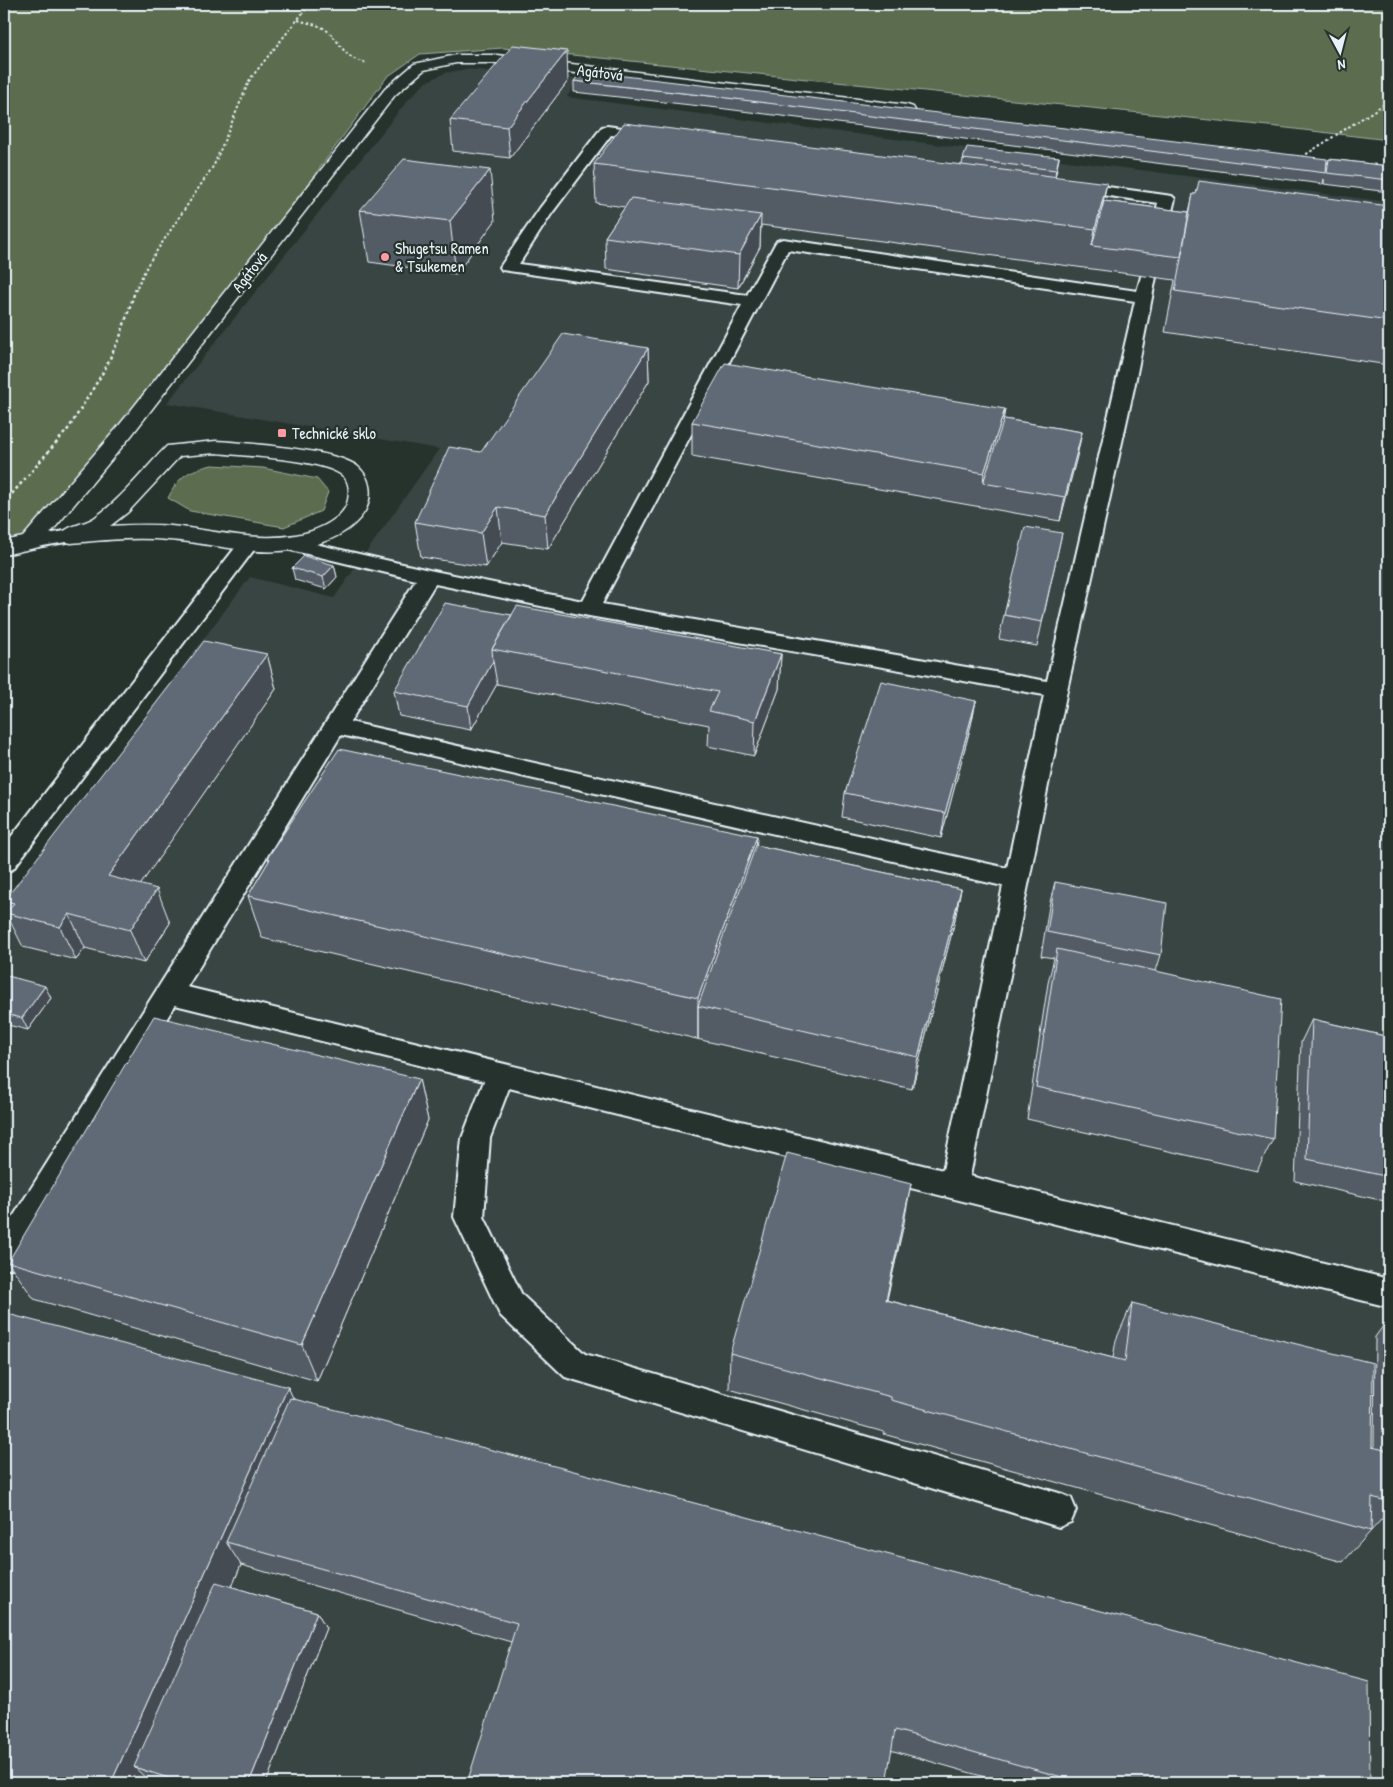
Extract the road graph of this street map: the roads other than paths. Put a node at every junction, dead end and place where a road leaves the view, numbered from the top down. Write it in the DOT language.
graph roads {
  1 [pos="923,112"];
  2 [pos="666,137"];
  3 [pos="1059,186"];
  4 [pos="1159,231"];
  5 [pos="1148,277"];
  6 [pos="1143,297"];
  7 [pos="751,301"];
  8 [pos="71,536"];
  9 [pos="31,542"];
  10 [pos="249,543"];
  11 [pos="289,544"];
  12 [pos="4,548"];
  13 [pos="429,576"];
  14 [pos="588,609"];
  15 [pos="1056,690"];
  16 [pos="335,726"];
  17 [pos="4,863"];
  18 [pos="1017,880"];
  19 [pos="169,992"];
  20 [pos="502,1074"];
  21 [pos="954,1185"];
  22 [pos="4,1257"];
  23 [pos="1389,1293"];
  24 [pos="1059,1510"];
  1 -- 9 [label="street, Agátová"];
  2 -- 7 [label="lane"];
  3 -- 4 [label="lane"];
  5 -- 6 [label="lane"];
  6 -- 7 [label="lane"];
  6 -- 15 [label="lane"];
  7 -- 14 [label="lane"];
  8 -- 9 [label="lane"];
  8 -- 10 [label="street"];
  8 -- 11 [label="street"];
  9 -- 12 [label="street"];
  10 -- 11 [label="street"];
  10 -- 17 [label="lane"];
  11 -- 13 [label="lane"];
  13 -- 14 [label="lane"];
  13 -- 16 [label="lane"];
  14 -- 15 [label="lane"];
  15 -- 18 [label="lane"];
  16 -- 18 [label="lane"];
  16 -- 19 [label="lane"];
  18 -- 21 [label="lane"];
  19 -- 20 [label="lane"];
  19 -- 22 [label="lane"];
  20 -- 21 [label="lane"];
  20 -- 24 [label="lane"];
  21 -- 23 [label="lane"];
}
